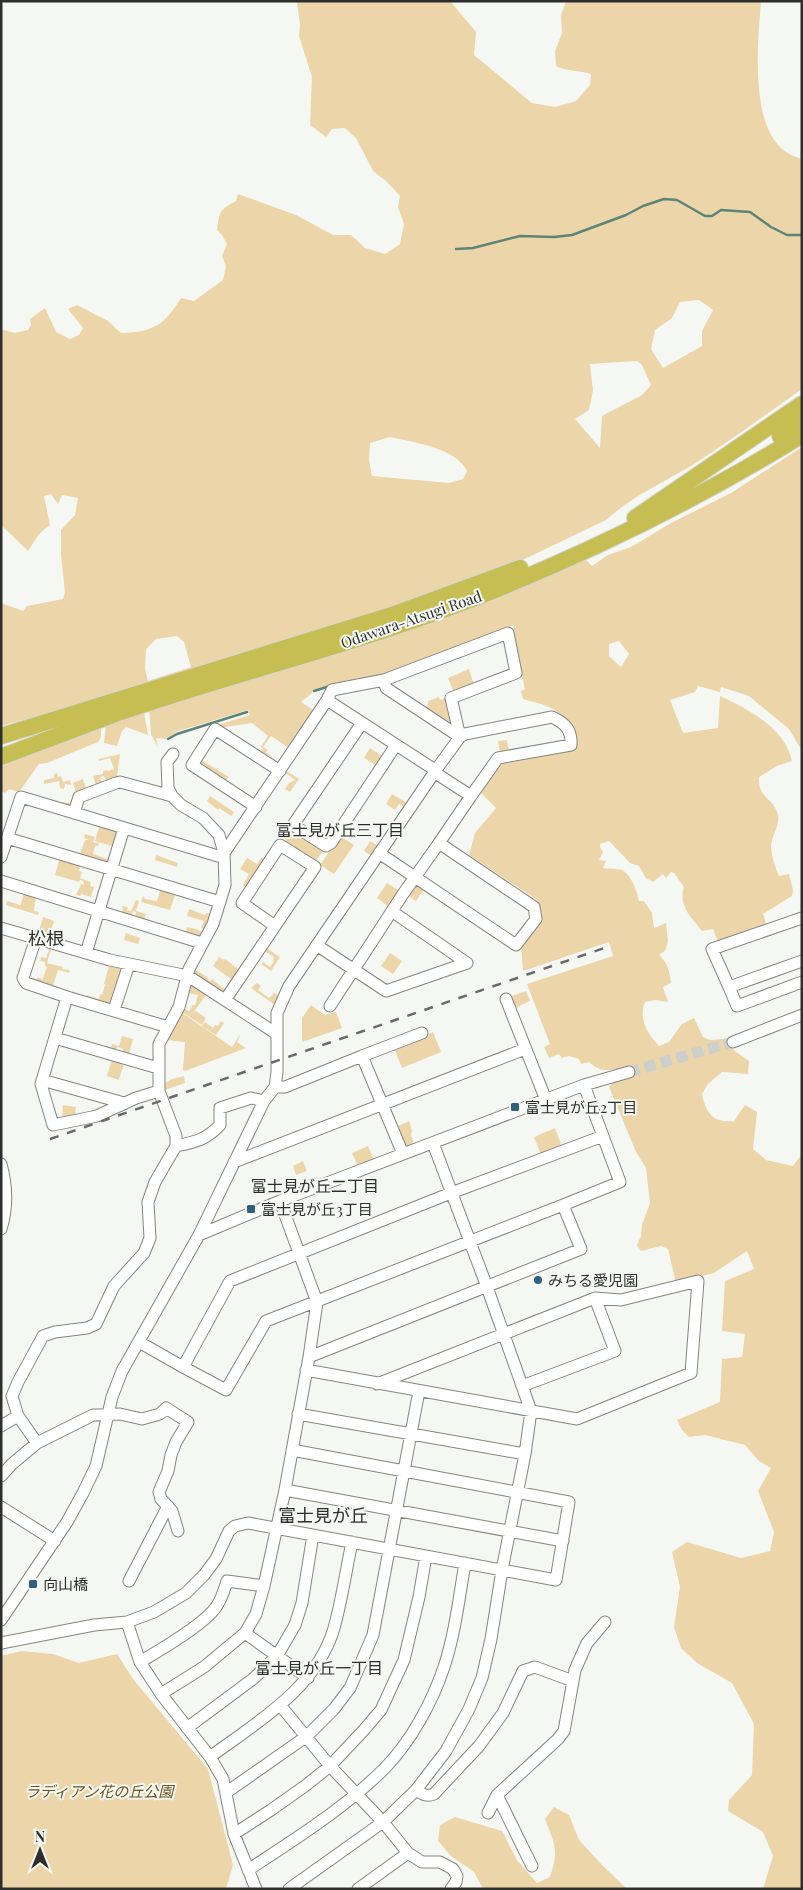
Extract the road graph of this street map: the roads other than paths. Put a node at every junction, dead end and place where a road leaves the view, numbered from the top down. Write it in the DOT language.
graph roads {
  1 [pos="802,404"];
  2 [pos="802,422"];
  3 [pos="802,435"];
  4 [pos="635,518"];
  5 [pos="384,680"];
  6 [pos="326,700"];
  7 [pos="362,723"];
  8 [pos="1,736"];
  9 [pos="460,737"];
  10 [pos="396,745"];
  11 [pos="173,754"];
  12 [pos="1,757"];
  13 [pos="436,770"];
  14 [pos="280,771"];
  15 [pos="172,796"];
  16 [pos="471,796"];
  17 [pos="256,807"];
  18 [pos="74,813"];
  19 [pos="124,828"];
  20 [pos="7,838"];
  21 [pos="439,843"];
  22 [pos="224,853"];
  23 [pos="379,853"];
  24 [pos="1,857"];
  25 [pos="113,870"];
  26 [pos="416,878"];
  27 [pos="1,881"];
  28 [pos="220,902"];
  29 [pos="100,911"];
  30 [pos="393,912"];
  31 [pos="802,918"];
  32 [pos="275,926"];
  33 [pos="1,928"];
  34 [pos="36,938"];
  35 [pos="202,943"];
  36 [pos="318,946"];
  37 [pos="86,953"];
  38 [pos="802,961"];
  39 [pos="129,964"];
  40 [pos="354,971"];
  41 [pos="188,976"];
  42 [pos="802,982"];
  43 [pos="729,987"];
  44 [pos="68,997"];
  45 [pos="506,999"];
  46 [pos="225,1000"];
  47 [pos="330,1006"];
  48 [pos="114,1010"];
  49 [pos="802,1015"];
  50 [pos="168,1027"];
  51 [pos="422,1033"];
  52 [pos="277,1034"];
  53 [pos="55,1038"];
  54 [pos="733,1042"];
  55 [pos="525,1049"];
  56 [pos="362,1056"];
  57 [pos="158,1068"];
  58 [pos="629,1072"];
  59 [pos="42,1080"];
  60 [pos="584,1085"];
  61 [pos="275,1087"];
  62 [pos="159,1091"];
  63 [pos="546,1100"];
  64 [pos="264,1101"];
  65 [pos="124,1103"];
  66 [pos="382,1104"];
  67 [pos="603,1136"];
  68 [pos="432,1143"];
  69 [pos="176,1146"];
  70 [pos="403,1154"];
  71 [pos="234,1162"];
  72 [pos="1,1164"];
  73 [pos="451,1193"];
  74 [pos="280,1201"];
  75 [pos="563,1205"];
  76 [pos="1,1229"];
  77 [pos="199,1235"];
  78 [pos="470,1242"];
  79 [pos="300,1253"];
  80 [pos="487,1287"];
  81 [pos="595,1298"];
  82 [pos="317,1302"];
  83 [pos="503,1334"];
  84 [pos="139,1342"];
  85 [pos="309,1357"];
  86 [pos="183,1367"];
  87 [pos="306,1370"];
  88 [pos="377,1384"];
  89 [pos="522,1386"];
  90 [pos="419,1391"];
  91 [pos="531,1410"];
  92 [pos="298,1414"];
  93 [pos="108,1415"];
  94 [pos="18,1416"];
  95 [pos="1,1426"];
  96 [pos="411,1434"];
  97 [pos="37,1443"];
  98 [pos="292,1450"];
  99 [pos="525,1454"];
  100 [pos="404,1472"];
  101 [pos="1,1476"];
  102 [pos="285,1490"];
  103 [pos="518,1492"];
  104 [pos="168,1506"];
  105 [pos="4,1509"];
  106 [pos="397,1510"];
  107 [pos="277,1529"];
  108 [pos="178,1531"];
  109 [pos="510,1531"];
  110 [pos="313,1535"];
  111 [pos="55,1541"];
  112 [pos="562,1541"];
  113 [pos="352,1542"];
  114 [pos="390,1549"];
  115 [pos="426,1556"];
  116 [pos="465,1563"];
  117 [pos="502,1570"];
  118 [pos="129,1581"];
  119 [pos="264,1586"];
  120 [pos="1,1620"];
  121 [pos="126,1622"];
  122 [pos="605,1622"];
  123 [pos="245,1633"];
  124 [pos="1,1643"];
  125 [pos="278,1656"];
  126 [pos="140,1662"];
  127 [pos="308,1678"];
  128 [pos="573,1681"];
  129 [pos="161,1694"];
  130 [pos="280,1705"];
  131 [pos="187,1728"];
  132 [pos="307,1736"];
  133 [pos="210,1757"];
  134 [pos="330,1766"];
  135 [pos="416,1790"];
  136 [pos="227,1792"];
  137 [pos="356,1794"];
  138 [pos="497,1795"];
  139 [pos="488,1813"];
  140 [pos="383,1822"];
  141 [pos="234,1834"];
  142 [pos="408,1853"];
  143 [pos="532,1866"];
  144 [pos="248,1870"];
  145 [pos="256,1889"];
  146 [pos="289,1889"];
  147 [pos="358,1889"];
  148 [pos="451,1889"];
  1 -- 4 [label="highway"];
  2 -- 4 [label="highway, Odawara-Atsugi Road"];
  3 -- 12 [label="highway, Odawara-Atsugi Road"];
  4 -- 8 [label="highway, Odawara-Atsugi Road"];
  5 -- 6 [label="street"];
  5 -- 9 [label="street"];
  5 -- 9 [label="street"];
  6 -- 7 [label="street"];
  6 -- 14 [label="street"];
  7 -- 10 [label="street"];
  7 -- 10 [label="street"];
  9 -- 13 [label="street"];
  9 -- 16 [label="street"];
  10 -- 13 [label="street"];
  11 -- 15 [label="street"];
  13 -- 16 [label="street"];
  13 -- 23 [label="street"];
  14 -- 17 [label="street"];
  14 -- 17 [label="street"];
  15 -- 18 [label="street"];
  15 -- 22 [label="street"];
  16 -- 21 [label="street"];
  17 -- 22 [label="street"];
  18 -- 19 [label="street"];
  18 -- 20 [label="street"];
  19 -- 22 [label="street"];
  19 -- 25 [label="street"];
  20 -- 24 [label="street"];
  20 -- 25 [label="street"];
  21 -- 26 [label="street"];
  21 -- 26 [label="street"];
  22 -- 28 [label="street"];
  23 -- 26 [label="street"];
  23 -- 36 [label="street"];
  25 -- 28 [label="street"];
  25 -- 29 [label="street"];
  26 -- 30 [label="street"];
  27 -- 29 [label="street"];
  28 -- 35 [label="street"];
  29 -- 35 [label="street"];
  29 -- 37 [label="street"];
  30 -- 40 [label="street"];
  30 -- 40 [label="street"];
  31 -- 43 [label="street"];
  32 -- 32 [label="street"];
  32 -- 46 [label="street"];
  33 -- 34 [label="street"];
  34 -- 37 [label="street"];
  34 -- 44 [label="street"];
  35 -- 41 [label="street"];
  36 -- 40 [label="street"];
  36 -- 52 [label="street"];
  37 -- 39 [label="street"];
  38 -- 43 [label="street"];
  39 -- 41 [label="street"];
  39 -- 48 [label="street"];
  40 -- 47 [label="street"];
  41 -- 46 [label="street"];
  41 -- 50 [label="street"];
  42 -- 43 [label="street"];
  44 -- 48 [label="street"];
  44 -- 53 [label="street"];
  45 -- 55 [label="street"];
  46 -- 52 [label="street"];
  48 -- 50 [label="street"];
  49 -- 54 [label="street"];
  50 -- 57 [label="street"];
  51 -- 56 [label="street"];
  52 -- 61 [label="street"];
  53 -- 57 [label="street"];
  53 -- 59 [label="street"];
  55 -- 63 [label="street"];
  55 -- 66 [label="street"];
  56 -- 61 [label="street"];
  56 -- 66 [label="street"];
  57 -- 62 [label="street"];
  58 -- 60 [label="street"];
  59 -- 65 [label="street"];
  59 -- 65 [label="street"];
  60 -- 63 [label="street"];
  60 -- 67 [label="street"];
  61 -- 64 [label="street"];
  62 -- 65 [label="street"];
  62 -- 69 [label="street"];
  63 -- 68 [label="street"];
  64 -- 69 [label="street"];
  64 -- 71 [label="street"];
  66 -- 70 [label="street"];
  66 -- 71 [label="street"];
  67 -- 73 [label="street"];
  67 -- 75 [label="street"];
  68 -- 70 [label="street"];
  68 -- 73 [label="street"];
  69 -- 94 [label="street"];
  70 -- 74 [label="street"];
  71 -- 77 [label="street"];
  72 -- 76 [label="street"];
  73 -- 78 [label="street"];
  73 -- 79 [label="street"];
  74 -- 77 [label="street"];
  74 -- 79 [label="street"];
  75 -- 78 [label="street"];
  75 -- 80 [label="street"];
  77 -- 84 [label="street"];
  78 -- 80 [label="street"];
  78 -- 82 [label="street"];
  79 -- 82 [label="street"];
  79 -- 86 [label="street"];
  80 -- 83 [label="street"];
  80 -- 85 [label="street"];
  81 -- 83 [label="street"];
  81 -- 89 [label="street"];
  81 -- 91 [label="street"];
  82 -- 85 [label="street"];
  82 -- 86 [label="street"];
  83 -- 88 [label="street"];
  83 -- 89 [label="street"];
  84 -- 86 [label="street"];
  84 -- 93 [label="street"];
  85 -- 87 [label="street"];
  87 -- 88 [label="street"];
  87 -- 92 [label="street"];
  88 -- 90 [label="street"];
  89 -- 91 [label="street"];
  90 -- 91 [label="street"];
  90 -- 96 [label="street"];
  91 -- 99 [label="street"];
  92 -- 96 [label="street"];
  92 -- 98 [label="street"];
  93 -- 97 [label="street"];
  93 -- 104 [label="street"];
  93 -- 111 [label="street"];
  94 -- 95 [label="street"];
  94 -- 97 [label="street"];
  96 -- 99 [label="street"];
  96 -- 100 [label="street"];
  97 -- 101 [label="street"];
  98 -- 100 [label="street"];
  98 -- 102 [label="street"];
  99 -- 103 [label="street"];
  100 -- 103 [label="street"];
  100 -- 106 [label="street"];
  102 -- 106 [label="street"];
  102 -- 107 [label="street"];
  103 -- 109 [label="street"];
  103 -- 112 [label="street"];
  104 -- 108 [label="street"];
  104 -- 118 [label="street"];
  105 -- 111 [label="street"];
  106 -- 109 [label="street"];
  106 -- 114 [label="street"];
  107 -- 110 [label="street"];
  107 -- 119 [label="street"];
  107 -- 121 [label="street"];
  109 -- 112 [label="street"];
  109 -- 117 [label="street"];
  110 -- 113 [label="street"];
  110 -- 125 [label="street"];
  111 -- 120 [label="street"];
  112 -- 117 [label="street"];
  113 -- 114 [label="street"];
  113 -- 127 [label="street"];
  114 -- 115 [label="street"];
  114 -- 132 [label="street"];
  115 -- 116 [label="street"];
  115 -- 134 [label="street"];
  116 -- 117 [label="street"];
  116 -- 137 [label="street"];
  117 -- 135 [label="street"];
  119 -- 123 [label="street"];
  119 -- 126 [label="street"];
  121 -- 124 [label="street"];
  121 -- 126 [label="street"];
  122 -- 128 [label="street"];
  123 -- 125 [label="street"];
  123 -- 129 [label="street"];
  125 -- 127 [label="street"];
  125 -- 131 [label="street"];
  126 -- 129 [label="street"];
  127 -- 130 [label="street"];
  128 -- 135 [label="street"];
  128 -- 138 [label="street"];
  129 -- 131 [label="street"];
  130 -- 132 [label="street"];
  130 -- 133 [label="street"];
  131 -- 133 [label="street"];
  132 -- 134 [label="street"];
  132 -- 136 [label="street"];
  133 -- 136 [label="street"];
  134 -- 137 [label="street"];
  134 -- 141 [label="street"];
  135 -- 140 [label="street"];
  136 -- 141 [label="street"];
  137 -- 140 [label="street"];
  137 -- 144 [label="street"];
  138 -- 139 [label="street"];
  138 -- 143 [label="street"];
  140 -- 142 [label="street"];
  140 -- 146 [label="street"];
  141 -- 144 [label="street"];
  142 -- 147 [label="street"];
  142 -- 148 [label="street"];
  144 -- 145 [label="street"];
}
